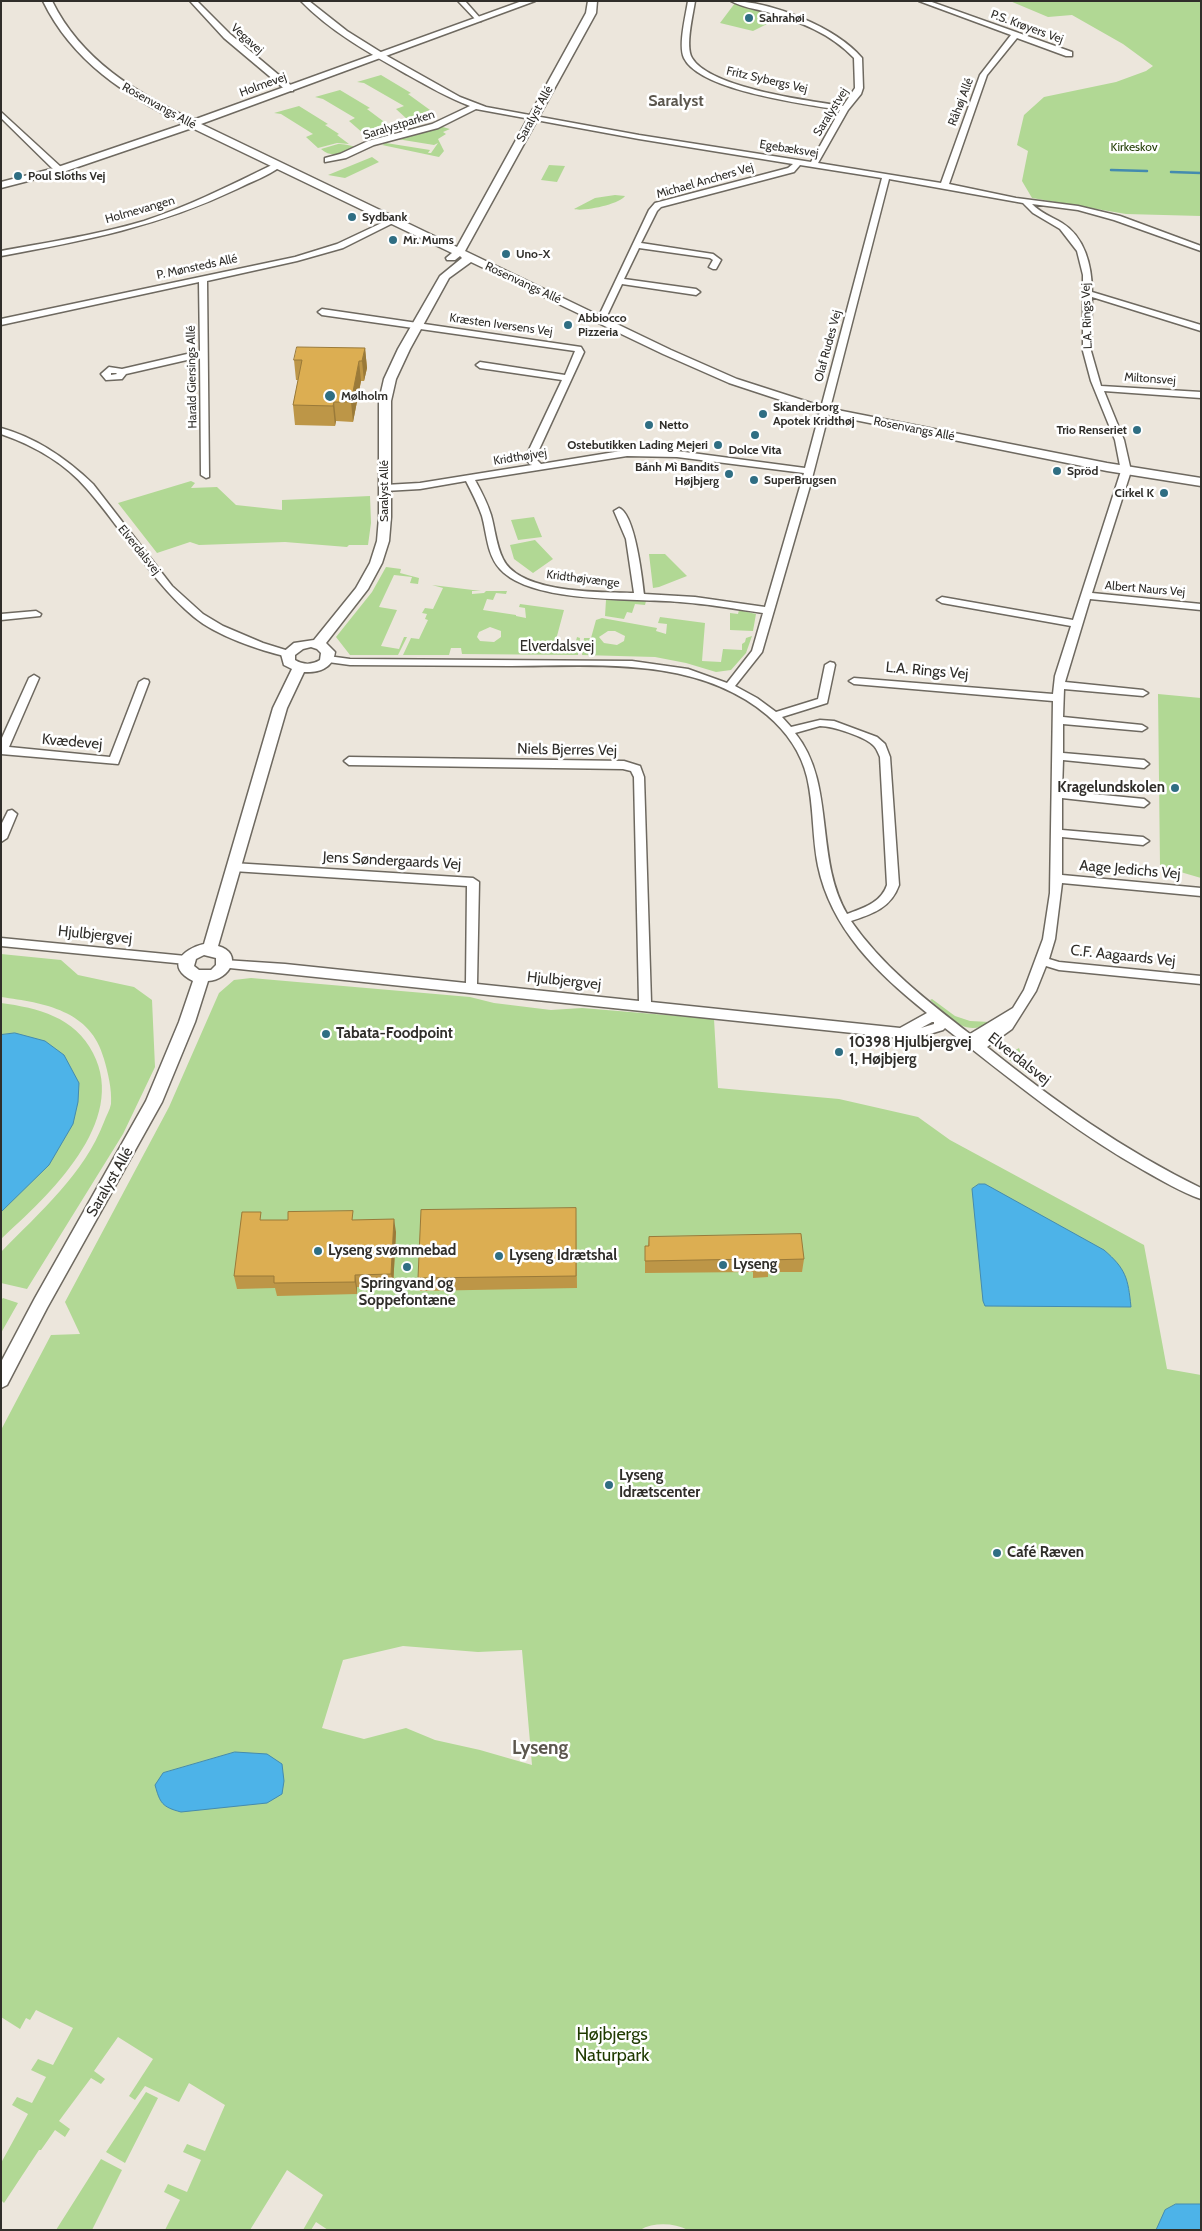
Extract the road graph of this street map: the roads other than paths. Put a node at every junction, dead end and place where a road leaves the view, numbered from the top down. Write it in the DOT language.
graph roads {
  1 [pos="46,1"];
  2 [pos="193,1"];
  3 [pos="304,1"];
  4 [pos="461,1"];
  5 [pos="531,1"];
  6 [pos="593,1"];
  7 [pos="692,1"];
  8 [pos="734,1"];
  9 [pos="922,1"];
  10 [pos="479,20"];
  11 [pos="1015,35"];
  12 [pos="1069,54"];
  13 [pos="381,56"];
  14 [pos="290,89"];
  15 [pos="474,106"];
  16 [pos="845,109"];
  17 [pos="1,114"];
  18 [pos="532,119"];
  19 [pos="192,125"];
  20 [pos="328,160"];
  21 [pos="799,162"];
  22 [pos="813,164"];
  23 [pos="277,166"];
  24 [pos="59,170"];
  25 [pos="886,176"];
  26 [pos="1,185"];
  27 [pos="944,186"];
  28 [pos="1026,201"];
  29 [pos="393,221"];
  30 [pos="636,245"];
  31 [pos="1201,249"];
  32 [pos="458,252"];
  33 [pos="1,254"];
  34 [pos="470,258"];
  35 [pos="713,267"];
  36 [pos="445,276"];
  37 [pos="203,278"];
  38 [pos="619,282"];
  39 [pos="696,292"];
  40 [pos="1086,293"];
  41 [pos="322,312"];
  42 [pos="601,320"];
  43 [pos="1,322"];
  44 [pos="419,325"];
  45 [pos="1201,328"];
  46 [pos="204,353"];
  47 [pos="480,365"];
  48 [pos="122,372"];
  49 [pos="568,378"];
  50 [pos="1098,388"];
  51 [pos="1201,395"];
  52 [pos="824,410"];
  53 [pos="1,431"];
  54 [pos="539,467"];
  55 [pos="808,471"];
  56 [pos="1126,471"];
  57 [pos="206,475"];
  58 [pos="469,478"];
  59 [pos="1201,482"];
  60 [pos="385,488"];
  61 [pos="619,511"];
  62 [pos="640,596"];
  63 [pos="1087,596"];
  64 [pos="942,600"];
  65 [pos="1201,607"];
  66 [pos="768,611"];
  67 [pos="36,614"];
  68 [pos="1,617"];
  69 [pos="1077,624"];
  70 [pos="318,644"];
  71 [pos="288,654"];
  72 [pos="328,658"];
  73 [pos="830,666"];
  74 [pos="299,668"];
  75 [pos="34,678"];
  76 [pos="854,681"];
  77 [pos="144,682"];
  78 [pos="1059,685"];
  79 [pos="729,687"];
  80 [pos="1143,694"];
  81 [pos="1058,698"];
  82 [pos="774,716"];
  83 [pos="1058,720"];
  84 [pos="1142,728"];
  85 [pos="788,731"];
  86 [pos="2,750"];
  87 [pos="1058,756"];
  88 [pos="349,761"];
  89 [pos="1144,764"];
  90 [pos="1057,794"];
  91 [pos="1144,803"];
  92 [pos="12,814"];
  93 [pos="1057,833"];
  94 [pos="1,838"];
  95 [pos="1143,841"];
  96 [pos="234,867"];
  97 [pos="1056,878"];
  98 [pos="1201,892"];
  99 [pos="843,919"];
  100 [pos="1,942"];
  101 [pos="210,948"];
  102 [pos="186,960"];
  103 [pos="1042,961"];
  104 [pos="224,964"];
  105 [pos="202,977"];
  106 [pos="1201,980"];
  107 [pos="470,988"];
  108 [pos="645,1006"];
  109 [pos="941,1018"];
  110 [pos="974,1044"];
  111 [pos="1201,1194"];
  112 [pos="1,1380"];
  1 -- 19 [label="street, Rosenvangs Allé"];
  2 -- 14 [label="street, Vegavej"];
  3 -- 13 [label="street, Egebæksvej"];
  4 -- 10 [label="street"];
  5 -- 10 [label="street, Holmevej"];
  6 -- 18 [label="street, Saralyst Allé"];
  7 -- 16 [label="street, Fritz Sybergs Vej"];
  8 -- 16 [label="street, Saralystvej"];
  9 -- 11 [label="street, P.S. Krøyers Vej"];
  10 -- 13 [label="street, Holmevej"];
  11 -- 12 [label="street, P.S. Krøyers Vej"];
  11 -- 27 [label="street, Råhøj Allé"];
  13 -- 14 [label="street, Holmevej"];
  13 -- 15 [label="street, Egebæksvej"];
  14 -- 19 [label="street, Holmevej"];
  15 -- 18 [label="street, Egebæksvej"];
  15 -- 20 [label="street, Saralystparken"];
  16 -- 22 [label="street, Saralystvej"];
  17 -- 24 [label="street"];
  18 -- 21 [label="street, Egebæksvej"];
  18 -- 32 [label="street, Saralyst Allé"];
  19 -- 23 [label="street, Rosenvangs Allé"];
  19 -- 24 [label="street, Holmevej"];
  21 -- 22 [label="street, Egebæksvej"];
  21 -- 30 [label="street, Michael Anchers Vej"];
  22 -- 25 [label="street, Egebæksvej"];
  23 -- 29 [label="street, Rosenvangs Allé"];
  23 -- 33 [label="street, Holmevangen"];
  24 -- 26 [label="street, Holmevej"];
  25 -- 27 [label="street, Egebæksvej"];
  25 -- 52 [label="street, Olaf Rudes Vej"];
  27 -- 28 [label="street, Egebæksvej"];
  28 -- 31 [label="street, Egebæksvej"];
  28 -- 40 [label="street, L.A. Rings Vej"];
  29 -- 32 [label="street, Rosenvangs Allé"];
  29 -- 37 [label="street, P. Mønsteds Allé"];
  30 -- 35 [label="street"];
  30 -- 38 [label="street, Michael Anchers Vej"];
  32 -- 34 [label="street, Rosenvangs Allé"];
  32 -- 36 [label="street, Saralyst Allé"];
  34 -- 36 [label="street, Saralyst Allé"];
  34 -- 42 [label="street, Rosenvangs Allé"];
  36 -- 44 [label="street, Saralyst Allé"];
  37 -- 43 [label="street, P. Mønsteds Allé"];
  37 -- 46 [label="street, Harald Giersings Allé"];
  38 -- 39 [label="street"];
  38 -- 42 [label="street, Michael Anchers Vej"];
  40 -- 45 [label="street"];
  40 -- 50 [label="street, L.A. Rings Vej"];
  41 -- 44 [label="street"];
  42 -- 52 [label="street, Rosenvangs Allé"];
  44 -- 49 [label="street, Kræsten Iversens Vej"];
  44 -- 60 [label="street, Saralyst Allé"];
  46 -- 48 [label="street"];
  46 -- 57 [label="street, Harald Giersings Allé"];
  47 -- 49 [label="street"];
  49 -- 54 [label="street, Kræsten Iversens Vej"];
  50 -- 51 [label="street, Miltonsvej"];
  50 -- 56 [label="street, L.A. Rings Vej"];
  52 -- 55 [label="street, Olaf Rudes Vej"];
  52 -- 56 [label="street, Rosenvangs Allé"];
  53 -- 71 [label="street, Elverdalsvej"];
  54 -- 55 [label="street, Kridthøjvej"];
  54 -- 58 [label="street, Kridthøjvej"];
  55 -- 66 [label="street, Olaf Rudes Vej"];
  56 -- 59 [label="street, Rosenvangs Allé"];
  56 -- 63 [label="street"];
  58 -- 60 [label="street, Kridthøjvej"];
  58 -- 62 [label="street, Kridthøjvænge"];
  60 -- 70 [label="street, Saralyst Allé"];
  61 -- 62 [label="street, Kridthøjvænge"];
  62 -- 66 [label="street, Kridthøjvænge"];
  63 -- 65 [label="street, Albert Naurs Vej"];
  63 -- 69 [label="street"];
  64 -- 69 [label="street"];
  66 -- 79 [label="street, Olaf Rudes Vej"];
  67 -- 68 [label="street"];
  69 -- 78 [label="street"];
  70 -- 71 [label="street"];
  70 -- 72 [label="street"];
  71 -- 74 [label="street"];
  72 -- 74 [label="street"];
  72 -- 79 [label="street, Elverdalsvej"];
  73 -- 82 [label="street"];
  74 -- 96 [label="street"];
  75 -- 86 [label="street, Kvædevej"];
  76 -- 81 [label="street, L.A. Rings Vej"];
  77 -- 86 [label="street, Kvædevej"];
  78 -- 80 [label="street"];
  78 -- 81 [label="street"];
  79 -- 82 [label="street, Elverdalsvej"];
  81 -- 83 [label="street"];
  82 -- 85 [label="street, Elverdalsvej"];
  83 -- 84 [label="street"];
  83 -- 87 [label="street"];
  85 -- 99 [label="street, Elverdalsvej"];
  85 -- 99 [label="street"];
  87 -- 89 [label="street"];
  87 -- 90 [label="street"];
  88 -- 108 [label="street, Niels Bjerres Vej"];
  90 -- 91 [label="street"];
  90 -- 93 [label="street"];
  92 -- 94 [label="street"];
  93 -- 95 [label="street"];
  93 -- 97 [label="street"];
  96 -- 101 [label="street"];
  96 -- 107 [label="street, Jens Søndergaards Vej"];
  97 -- 98 [label="street, Aage Jedichs Vej"];
  97 -- 103 [label="street"];
  99 -- 109 [label="street, Elverdalsvej"];
  100 -- 102 [label="street, Hjulbjergvej"];
  101 -- 102 [label="street"];
  101 -- 104 [label="street"];
  102 -- 105 [label="street"];
  103 -- 106 [label="street, C.F. Aagaards Vej"];
  103 -- 110 [label="street"];
  104 -- 105 [label="street"];
  104 -- 107 [label="street, Hjulbjergvej"];
  105 -- 112 [label="street, Saralyst Allé"];
  107 -- 108 [label="street, Hjulbjergvej"];
  108 -- 109 [label="street, Hjulbjergvej"];
  109 -- 110 [label="street, Elverdalsvej"];
  110 -- 111 [label="street, Elverdalsvej"];
}
